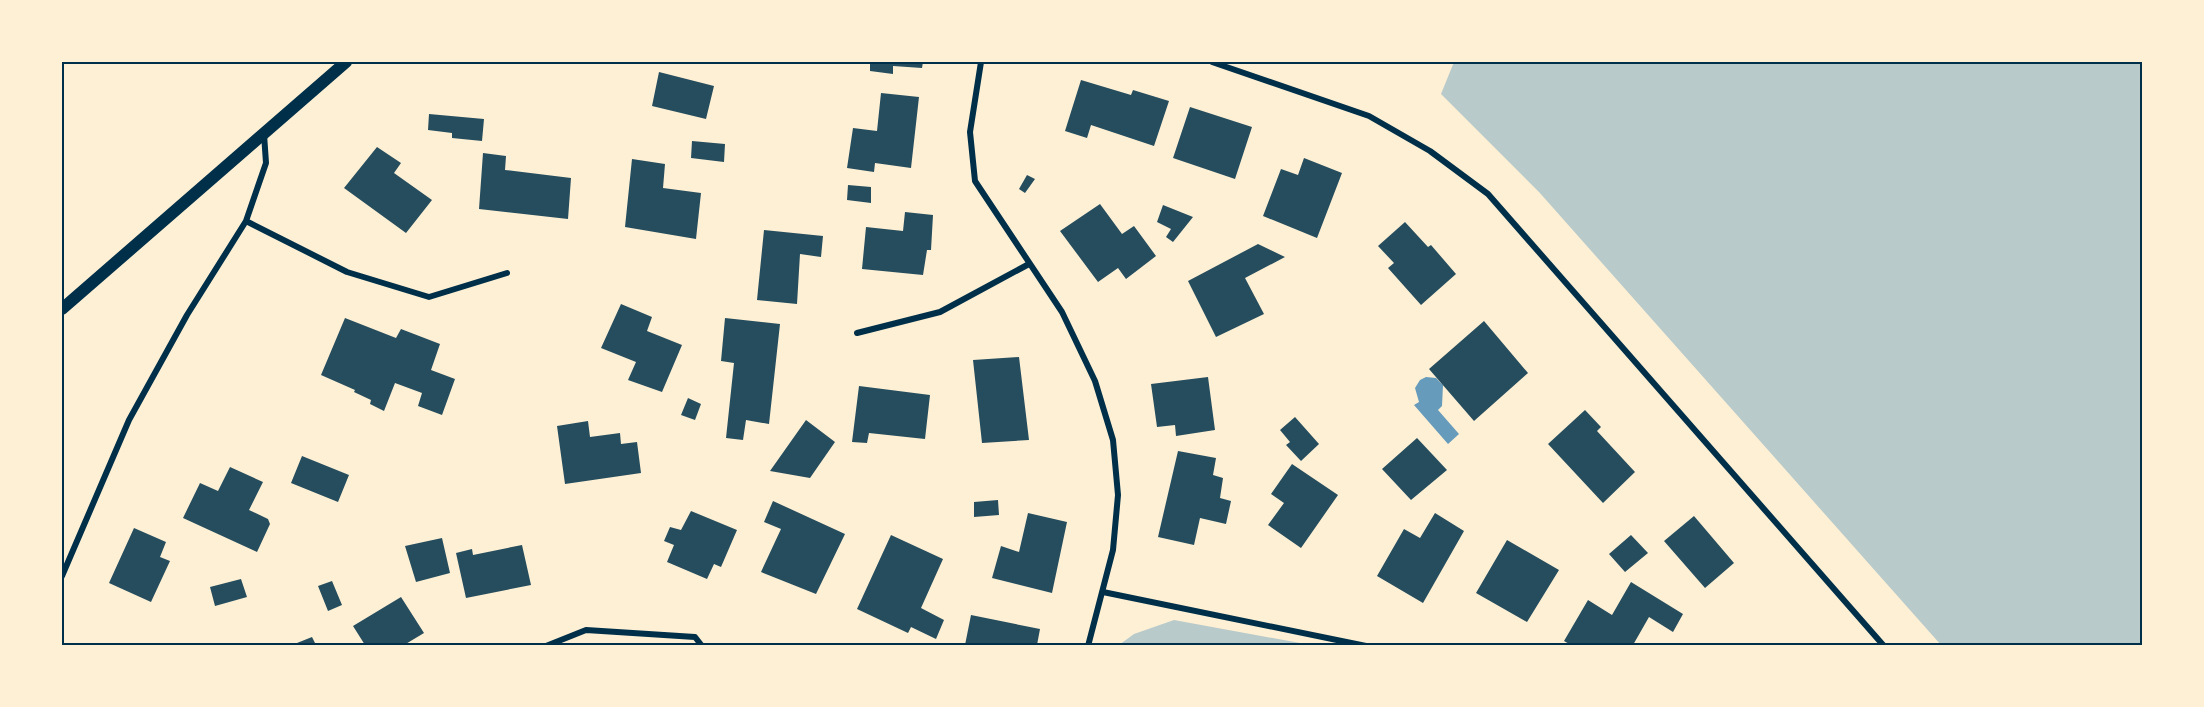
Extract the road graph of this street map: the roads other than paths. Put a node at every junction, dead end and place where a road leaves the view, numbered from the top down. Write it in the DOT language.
graph roads {
  1 [pos="346,62"];
  2 [pos="981,62"];
  3 [pos="1212,62"];
  4 [pos="264,134"];
  5 [pos="246,221"];
  6 [pos="1029,264"];
  7 [pos="507,273"];
  8 [pos="62,309"];
  9 [pos="857,333"];
  10 [pos="62,576"];
  11 [pos="1103,592"];
  12 [pos="546,645"];
  13 [pos="702,645"];
  14 [pos="1088,645"];
  15 [pos="1366,645"];
  16 [pos="1884,645"];
  1 -- 4 [label="main road"];
  2 -- 6 [label="street"];
  3 -- 16 [label="street"];
  4 -- 5 [label="street"];
  4 -- 8 [label="main road"];
  5 -- 7 [label="street"];
  5 -- 10 [label="street"];
  6 -- 9 [label="street"];
  6 -- 11 [label="street"];
  11 -- 14 [label="street"];
  11 -- 15 [label="street"];
  12 -- 13 [label="street"];
}
